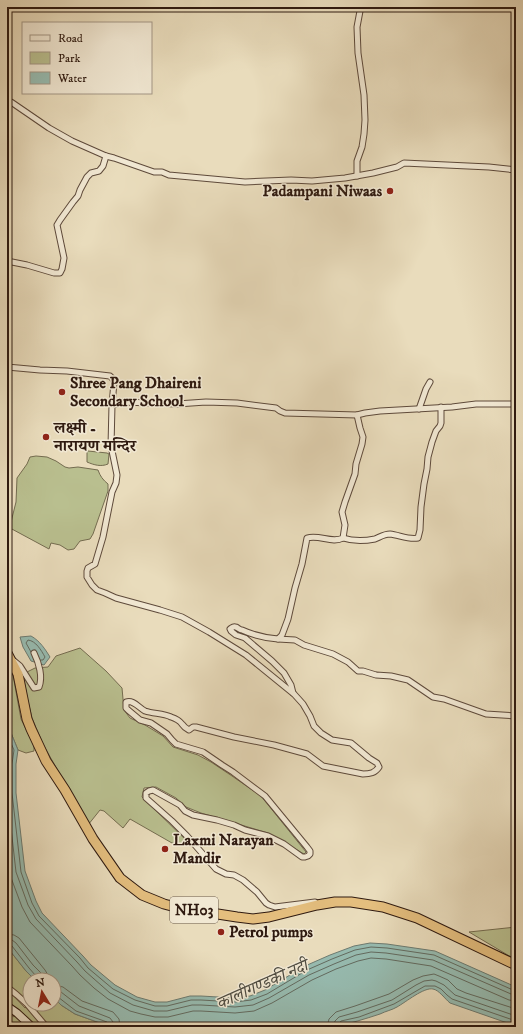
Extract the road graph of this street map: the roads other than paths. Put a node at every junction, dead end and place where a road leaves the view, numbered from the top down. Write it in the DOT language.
graph roads {
  1 [pos="359,7"];
  2 [pos="7,102"];
  3 [pos="106,156"];
  4 [pos="516,170"];
  5 [pos="357,176"];
  6 [pos="7,261"];
  7 [pos="7,367"];
  8 [pos="430,382"];
  9 [pos="516,404"];
  10 [pos="112,405"];
  11 [pos="441,407"];
  12 [pos="419,409"];
  13 [pos="357,415"];
  14 [pos="343,538"];
  15 [pos="278,639"];
  16 [pos="7,652"];
  17 [pos="34,653"];
  18 [pos="294,694"];
  19 [pos="516,716"];
  20 [pos="318,905"];
  21 [pos="516,965"];
  22 [pos="7,987"];
  23 [pos="7,1006"];
  24 [pos="44,1024"];
  25 [pos="32,1027"];
  1 -- 5 [label="street"];
  2 -- 3 [label="street"];
  3 -- 5 [label="street"];
  3 -- 6 [label="street"];
  4 -- 5 [label="street"];
  7 -- 10 [label="street"];
  8 -- 12 [label="street"];
  9 -- 11 [label="street"];
  10 -- 13 [label="street"];
  10 -- 18 [label="street"];
  11 -- 12 [label="street"];
  11 -- 14 [label="street"];
  12 -- 13 [label="street"];
  13 -- 14 [label="street"];
  14 -- 15 [label="street"];
  15 -- 18 [label="street"];
  15 -- 19 [label="street"];
  16 -- 17 [label="street"];
  16 -- 20 [label="highway, NH03"];
  18 -- 20 [label="street"];
  20 -- 21 [label="highway, NH03"];
  22 -- 24 [label="street"];
  23 -- 25 [label="street"];
}
